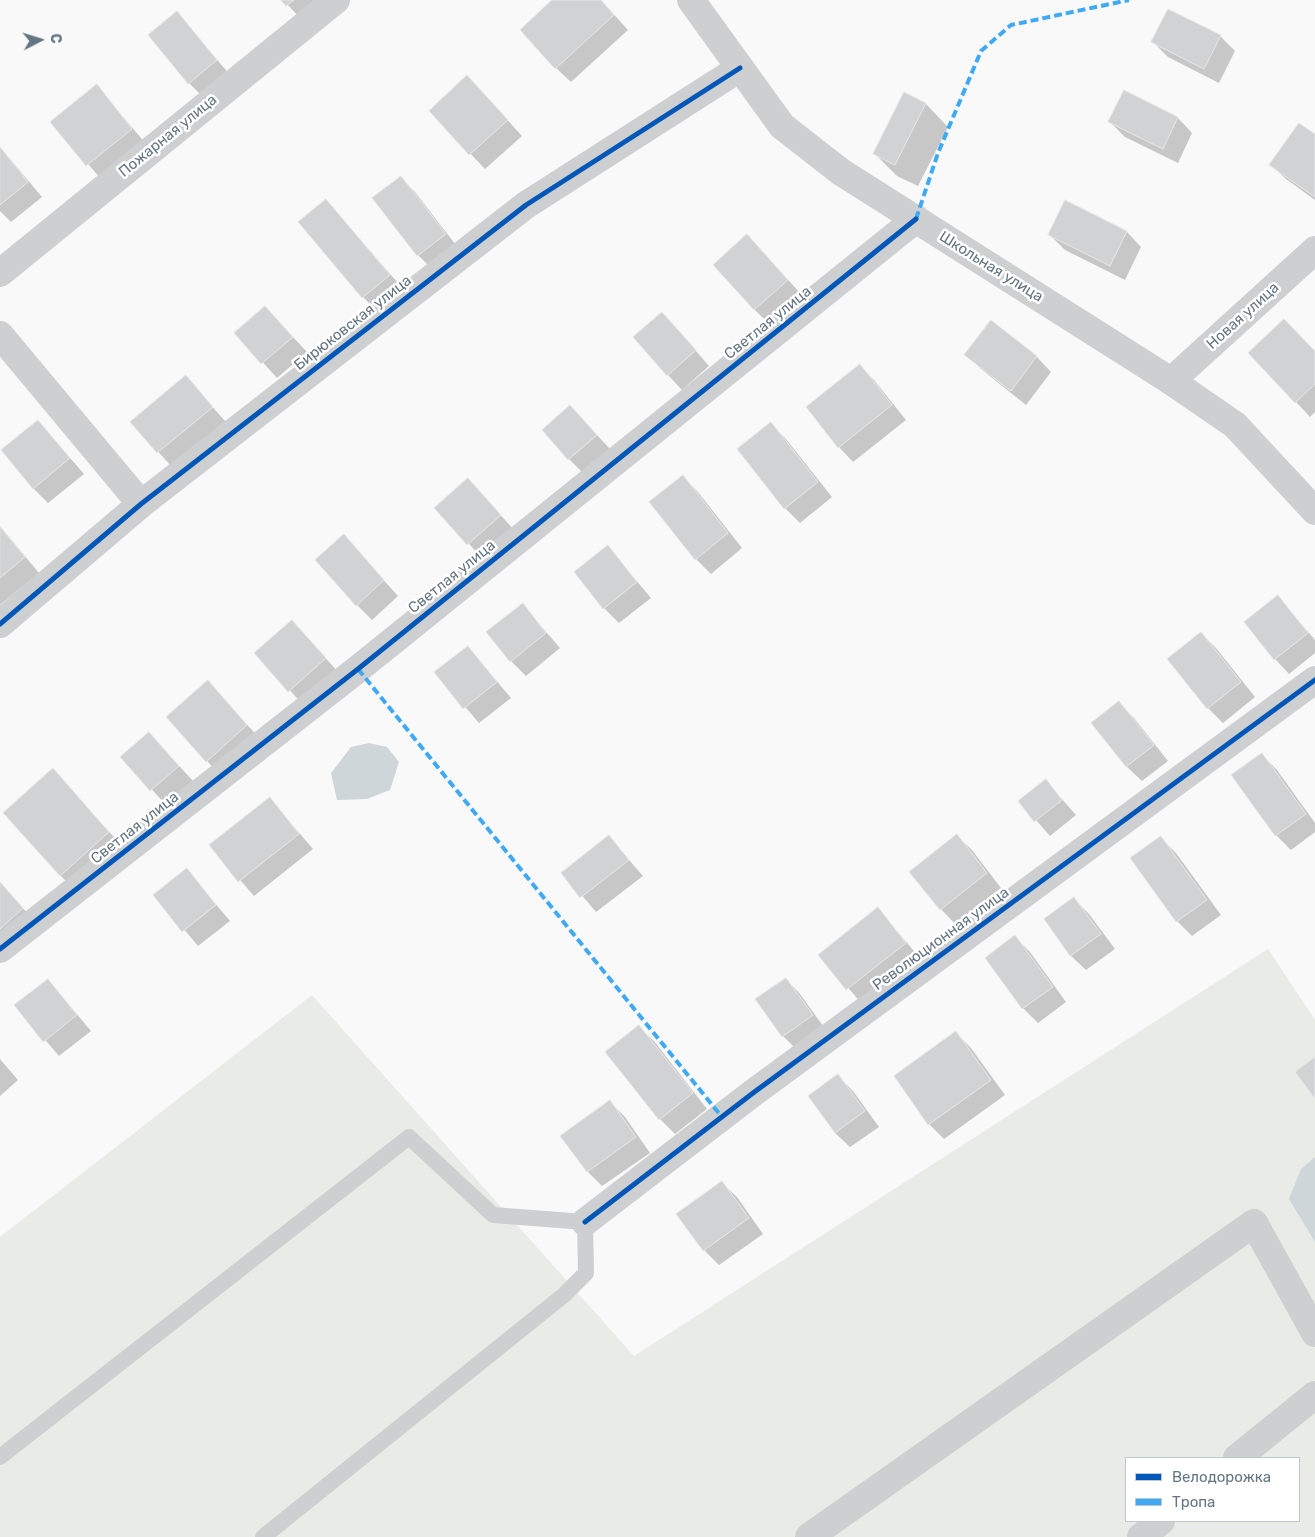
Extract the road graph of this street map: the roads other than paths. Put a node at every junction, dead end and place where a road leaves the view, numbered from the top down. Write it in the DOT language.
graph roads {
  1 [pos="336,0"];
  2 [pos="691,0"];
  3 [pos="740,68"];
  4 [pos="916,219"];
  5 [pos="1315,250"];
  6 [pos="0,273"];
  7 [pos="0,335"];
  8 [pos="1172,381"];
  9 [pos="141,504"];
  10 [pos="1315,511"];
  11 [pos="0,624"];
  12 [pos="1315,680"];
  13 [pos="0,949"];
  14 [pos="585,1222"];
  15 [pos="1315,1333"];
  16 [pos="1315,1395"];
  17 [pos="0,1457"];
  18 [pos="1238,1457"];
  19 [pos="1160,1522"];
  20 [pos="263,1537"];
  21 [pos="809,1537"];
  22 [pos="1141,1537"];
  1 -- 6 [label="street, Пожарная улица"];
  2 -- 3 [label="street, Школьная улица"];
  3 -- 4 [label="street, Школьная улица"];
  3 -- 9 [label="street, Бирюковская улица"];
  4 -- 8 [label="street, Школьная улица"];
  4 -- 13 [label="street, Светлая улица"];
  5 -- 8 [label="street, Новая улица"];
  7 -- 9 [label="street"];
  8 -- 10 [label="street, Школьная улица"];
  9 -- 11 [label="street, Бирюковская улица"];
  12 -- 14 [label="street, Революционная улица"];
  14 -- 17 [label="lane"];
  14 -- 20 [label="lane"];
  15 -- 21 [label="street"];
  16 -- 18 [label="street"];
  19 -- 22 [label="street"];
}
